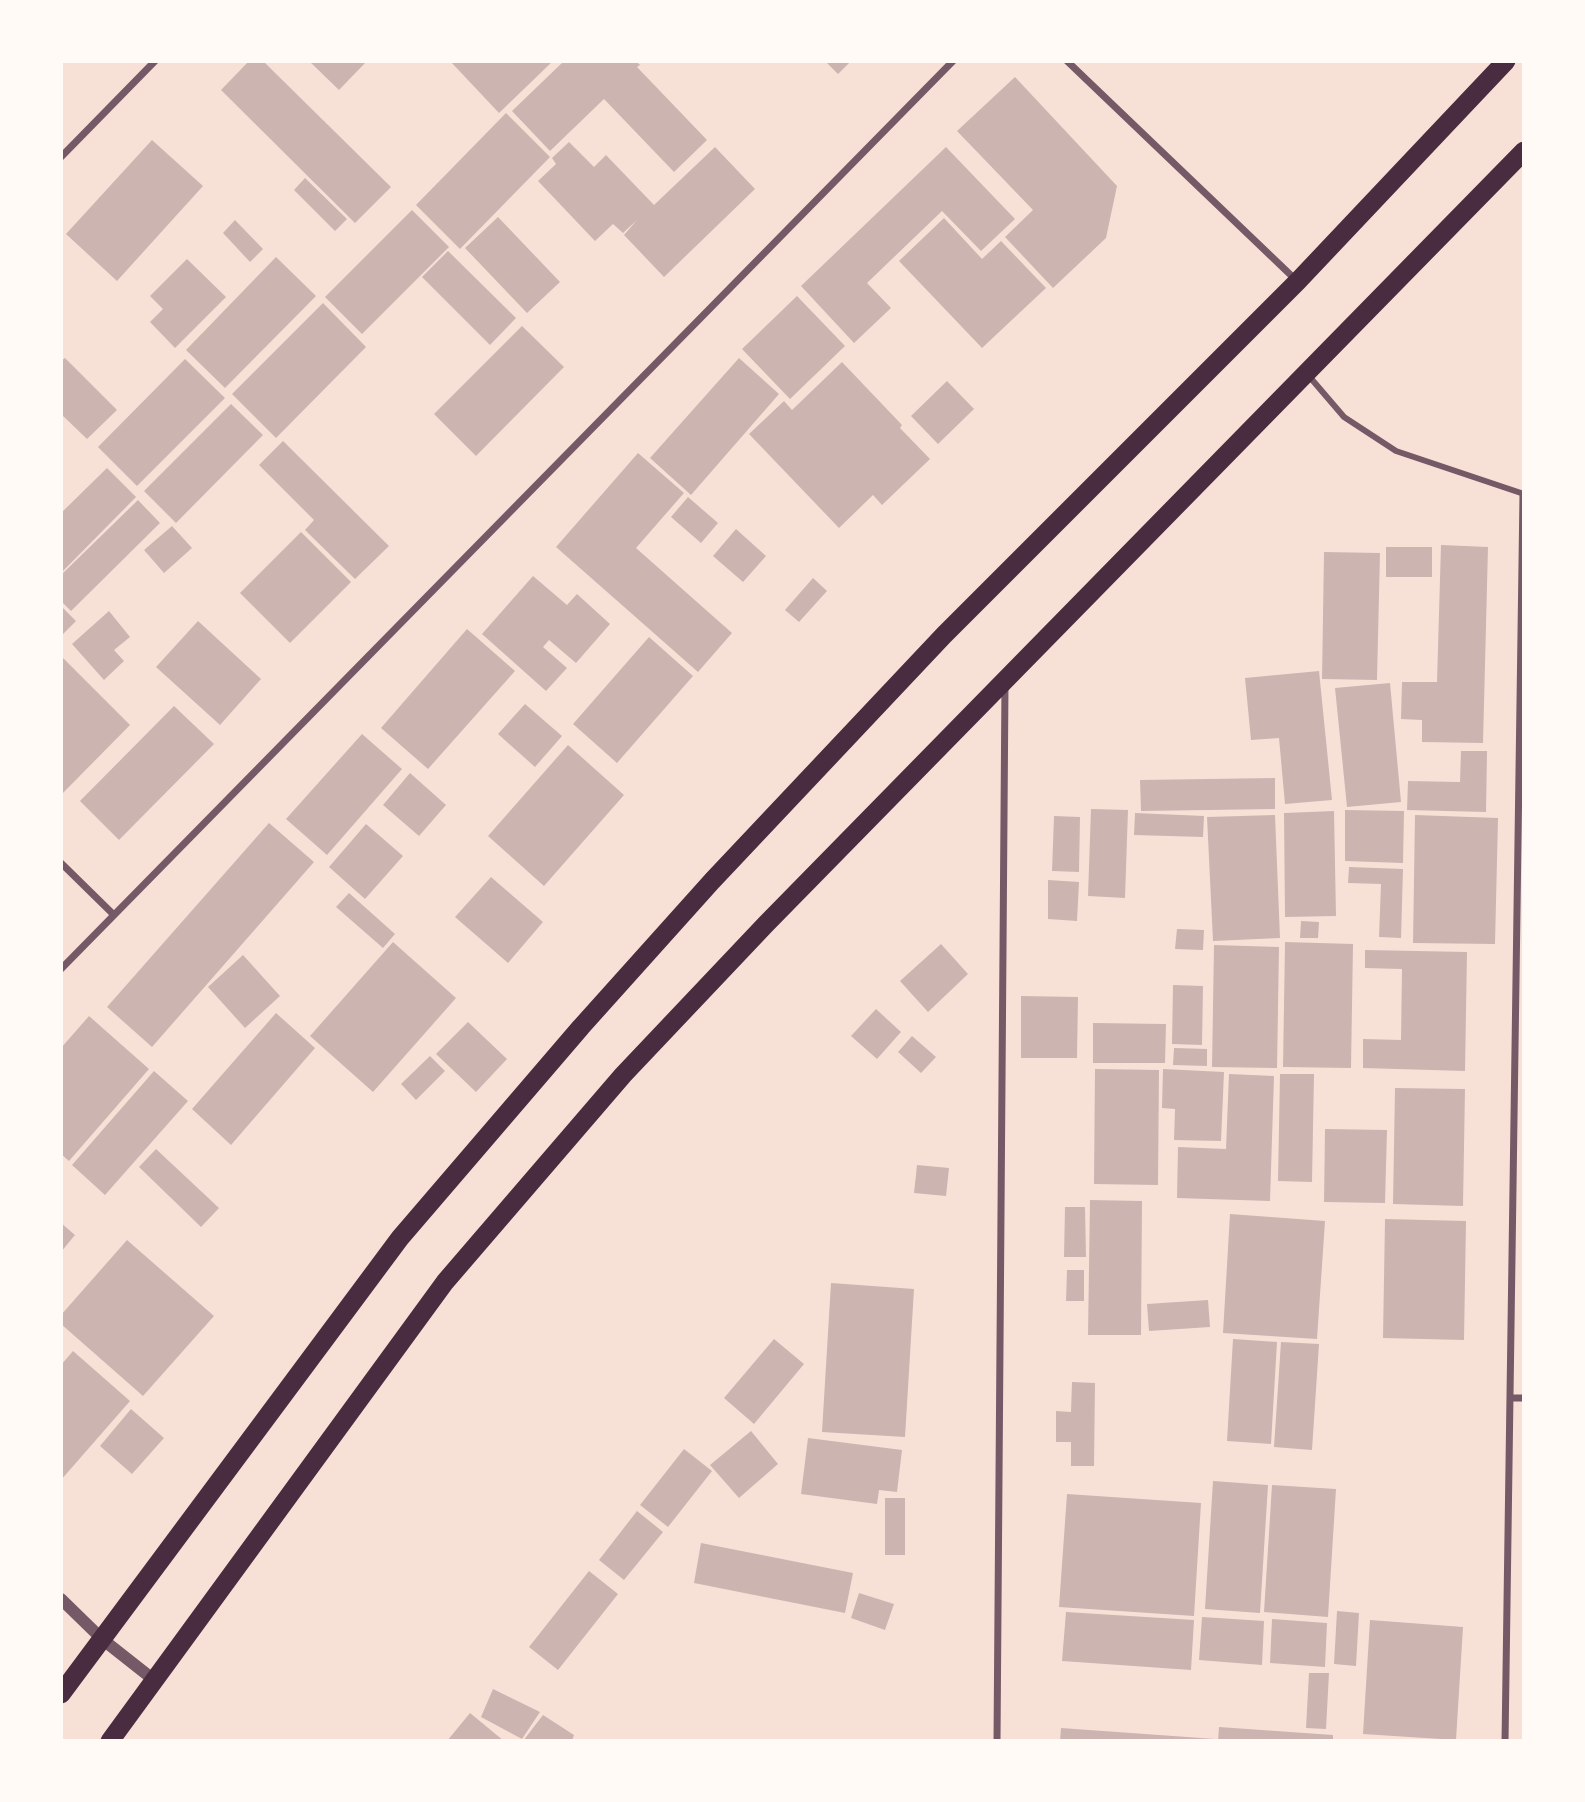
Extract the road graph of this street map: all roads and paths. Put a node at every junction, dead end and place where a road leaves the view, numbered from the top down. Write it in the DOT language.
graph roads {
  1 [pos="155,61"];
  2 [pos="953,61"];
  3 [pos="1067,61"];
  4 [pos="1506,61"];
  5 [pos="1524,151"];
  6 [pos="61,157"];
  7 [pos="1297,282"];
  8 [pos="1306,373"];
  9 [pos="1523,494"];
  10 [pos="1005,680"];
  11 [pos="61,863"];
  12 [pos="114,915"];
  13 [pos="61,969"];
  14 [pos="1510,1398"];
  15 [pos="1524,1398"];
  16 [pos="61,1599"];
  17 [pos="102,1639"];
  18 [pos="154,1679"];
  19 [pos="61,1694"];
  20 [pos="110,1741"];
  21 [pos="997,1741"];
  22 [pos="1505,1741"];
  1 -- 6 [label="street"];
  2 -- 12 [label="street"];
  3 -- 7 [label="street"];
  4 -- 7 [label="highway"];
  5 -- 8 [label="highway"];
  7 -- 17 [label="highway"];
  8 -- 9 [label="street"];
  8 -- 10 [label="highway"];
  9 -- 14 [label="street"];
  10 -- 18 [label="highway"];
  10 -- 21 [label="street"];
  11 -- 12 [label="street"];
  12 -- 13 [label="street"];
  14 -- 15 [label="street"];
  14 -- 22 [label="street"];
  16 -- 17 [label="street"];
  17 -- 18 [label="street"];
  17 -- 19 [label="highway"];
  18 -- 20 [label="highway"];
}
